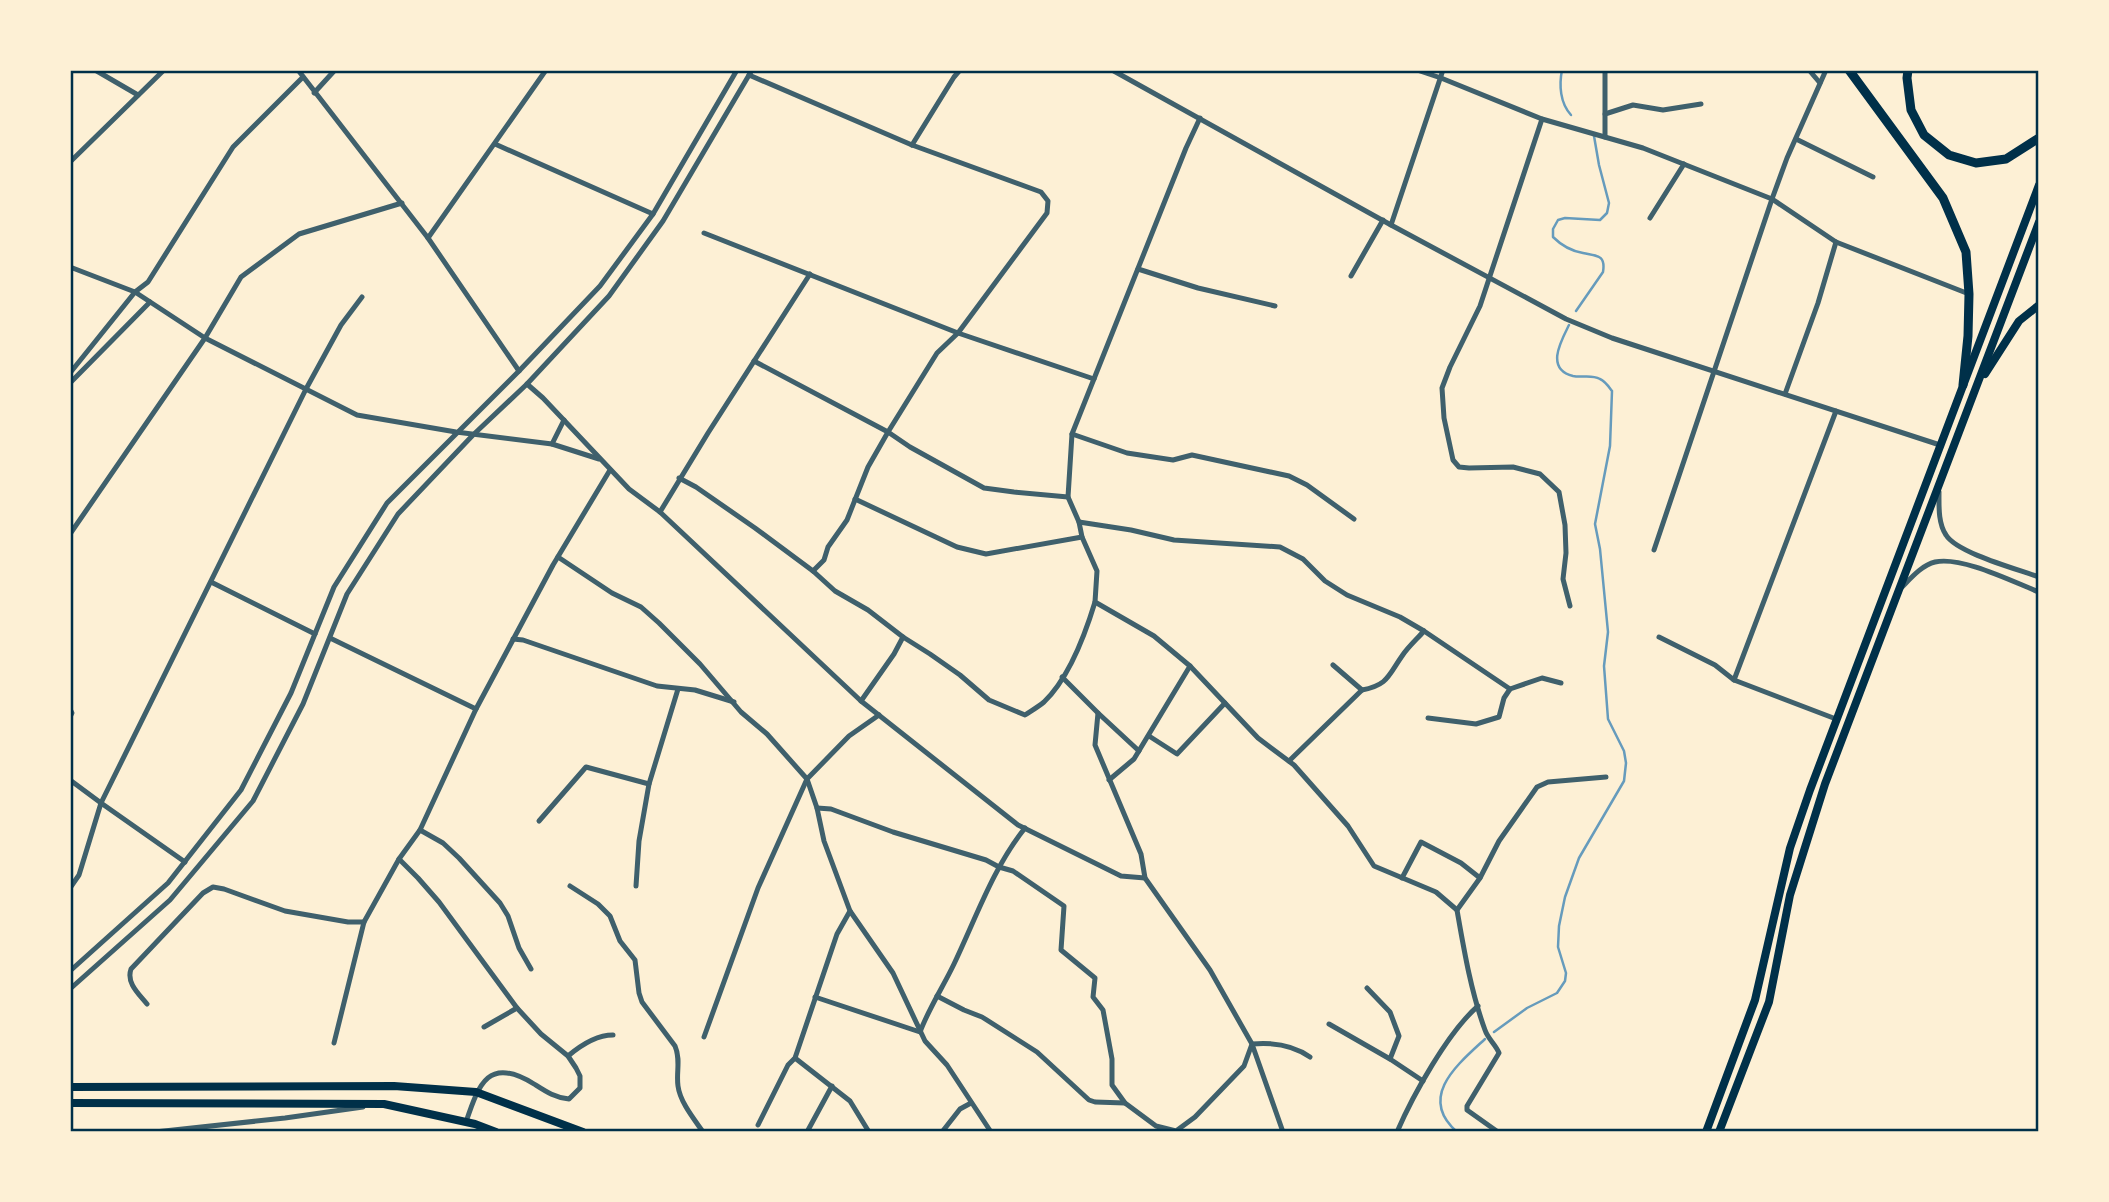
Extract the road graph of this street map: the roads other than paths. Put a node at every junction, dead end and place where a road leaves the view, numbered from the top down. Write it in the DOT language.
graph roads {
  1 [pos="95,70"];
  2 [pos="164,70"];
  3 [pos="298,70"];
  4 [pos="335,70"];
  5 [pos="546,70"];
  6 [pos="737,70"];
  7 [pos="960,70"];
  8 [pos="1112,70"];
  9 [pos="1417,70"];
  10 [pos="1443,70"];
  11 [pos="1605,70"];
  12 [pos="1809,70"];
  13 [pos="1826,70"];
  14 [pos="1849,70"];
  15 [pos="1908,70"];
  16 [pos="750,72"];
  17 [pos="303,77"];
  18 [pos="1441,78"];
  19 [pos="1820,83"];
  20 [pos="314,93"];
  21 [pos="138,95"];
  22 [pos="1701,104"];
  23 [pos="1605,114"];
  24 [pos="1200,118"];
  25 [pos="1542,119"];
  26 [pos="1605,137"];
  27 [pos="2039,138"];
  28 [pos="1796,139"];
  29 [pos="495,145"];
  30 [pos="912,145"];
  31 [pos="70,162"];
  32 [pos="1684,164"];
  33 [pos="1873,177"];
  34 [pos="2039,185"];
  35 [pos="1772,199"];
  36 [pos="402,203"];
  37 [pos="653,214"];
  38 [pos="1650,218"];
  39 [pos="1382,220"];
  40 [pos="2039,222"];
  41 [pos="1391,225"];
  42 [pos="704,233"];
  43 [pos="428,238"];
  44 [pos="1836,242"];
  45 [pos="70,267"];
  46 [pos="1138,269"];
  47 [pos="810,274"];
  48 [pos="1351,276"];
  49 [pos="1490,278"];
  50 [pos="135,292"];
  51 [pos="1969,293"];
  52 [pos="362,297"];
  53 [pos="150,302"];
  54 [pos="2039,305"];
  55 [pos="1275,306"];
  56 [pos="958,333"];
  57 [pos="205,338"];
  58 [pos="754,361"];
  59 [pos="519,371"];
  60 [pos="1713,371"];
  61 [pos="70,373"];
  62 [pos="1094,379"];
  63 [pos="70,383"];
  64 [pos="527,384"];
  65 [pos="1963,385"];
  66 [pos="306,389"];
  67 [pos="1975,391"];
  68 [pos="1785,394"];
  69 [pos="1836,411"];
  70 [pos="564,420"];
  71 [pos="456,432"];
  72 [pos="888,432"];
  73 [pos="1072,434"];
  74 [pos="473,435"];
  75 [pos="552,444"];
  76 [pos="1940,445"];
  77 [pos="602,460"];
  78 [pos="610,470"];
  79 [pos="679,478"];
  80 [pos="1939,485"];
  81 [pos="1068,496"];
  82 [pos="855,499"];
  83 [pos="660,512"];
  84 [pos="1354,519"];
  85 [pos="1079,522"];
  86 [pos="70,534"];
  87 [pos="1082,537"];
  88 [pos="1654,550"];
  89 [pos="558,557"];
  90 [pos="814,571"];
  91 [pos="2039,577"];
  92 [pos="211,582"];
  93 [pos="1899,590"];
  94 [pos="2039,592"];
  95 [pos="1095,602"];
  96 [pos="1570,606"];
  97 [pos="1424,631"];
  98 [pos="315,634"];
  99 [pos="903,637"];
  100 [pos="1658,637"];
  101 [pos="330,638"];
  102 [pos="513,639"];
  103 [pos="1190,666"];
  104 [pos="1333,666"];
  105 [pos="1062,677"];
  106 [pos="1734,680"];
  107 [pos="1561,683"];
  108 [pos="678,689"];
  109 [pos="1510,689"];
  110 [pos="1362,690"];
  111 [pos="861,701"];
  112 [pos="733,702"];
  113 [pos="1225,703"];
  114 [pos="70,709"];
  115 [pos="476,709"];
  116 [pos="1098,713"];
  117 [pos="879,716"];
  118 [pos="70,717"];
  119 [pos="1428,718"];
  120 [pos="1836,719"];
  121 [pos="1149,736"];
  122 [pos="1139,751"];
  123 [pos="1289,761"];
  124 [pos="1606,777"];
  125 [pos="807,779"];
  126 [pos="70,780"];
  127 [pos="1109,780"];
  128 [pos="649,784"];
  129 [pos="101,803"];
  130 [pos="817,808"];
  131 [pos="539,821"];
  132 [pos="1026,828"];
  133 [pos="421,830"];
  134 [pos="399,859"];
  135 [pos="184,862"];
  136 [pos="999,867"];
  137 [pos="1145,878"];
  138 [pos="1402,878"];
  139 [pos="1480,878"];
  140 [pos="570,886"];
  141 [pos="636,886"];
  142 [pos="70,888"];
  143 [pos="1457,910"];
  144 [pos="850,911"];
  145 [pos="364,922"];
  146 [pos="531,969"];
  147 [pos="70,971"];
  148 [pos="1367,988"];
  149 [pos="70,989"];
  150 [pos="937,996"];
  151 [pos="815,997"];
  152 [pos="147,1004"];
  153 [pos="1478,1006"];
  154 [pos="517,1008"];
  155 [pos="1329,1024"];
  156 [pos="484,1027"];
  157 [pos="920,1032"];
  158 [pos="613,1035"];
  159 [pos="704,1037"];
  160 [pos="334,1043"];
  161 [pos="1252,1044"];
  162 [pos="568,1056"];
  163 [pos="1310,1057"];
  164 [pos="795,1058"];
  165 [pos="1390,1059"];
  166 [pos="1423,1081"];
  167 [pos="832,1086"];
  168 [pos="70,1087"];
  169 [pos="476,1091"];
  170 [pos="70,1103"];
  171 [pos="971,1103"];
  172 [pos="384,1104"];
  173 [pos="1125,1104"];
  174 [pos="466,1122"];
  175 [pos="758,1125"];
  176 [pos="1156,1129"];
  177 [pos="155,1132"];
  178 [pos="496,1132"];
  179 [pos="583,1132"];
  180 [pos="703,1132"];
  181 [pos="807,1132"];
  182 [pos="869,1132"];
  183 [pos="942,1132"];
  184 [pos="990,1132"];
  185 [pos="1283,1132"];
  186 [pos="1397,1132"];
  187 [pos="1498,1132"];
  188 [pos="1706,1132"];
  189 [pos="1719,1132"];
  1 -- 21 [label="street"];
  2 -- 21 [label="street"];
  3 -- 17 [label="street"];
  4 -- 20 [label="street"];
  5 -- 29 [label="street"];
  6 -- 37 [label="street"];
  7 -- 30 [label="street"];
  8 -- 24 [label="street"];
  9 -- 18 [label="street"];
  10 -- 18 [label="street"];
  11 -- 23 [label="street"];
  12 -- 19 [label="street"];
  13 -- 19 [label="street"];
  14 -- 51 [label="highway"];
  15 -- 27 [label="highway"];
  16 -- 30 [label="street"];
  16 -- 64 [label="street"];
  17 -- 20 [label="street"];
  17 -- 50 [label="street"];
  18 -- 25 [label="street"];
  18 -- 41 [label="street"];
  19 -- 28 [label="street"];
  20 -- 36 [label="street"];
  21 -- 31 [label="street"];
  22 -- 23 [label="street"];
  23 -- 26 [label="street"];
  24 -- 39 [label="street"];
  24 -- 46 [label="street"];
  25 -- 26 [label="street"];
  25 -- 49 [label="street"];
  26 -- 32 [label="street"];
  28 -- 33 [label="street"];
  28 -- 35 [label="street"];
  29 -- 37 [label="street"];
  29 -- 43 [label="street"];
  30 -- 56 [label="street"];
  32 -- 35 [label="street"];
  32 -- 38 [label="street"];
  34 -- 65 [label="main road"];
  35 -- 44 [label="street"];
  35 -- 60 [label="street"];
  36 -- 43 [label="street"];
  36 -- 57 [label="street"];
  37 -- 59 [label="street"];
  39 -- 41 [label="street"];
  39 -- 48 [label="street"];
  40 -- 67 [label="main road"];
  41 -- 49 [label="street"];
  42 -- 47 [label="street"];
  43 -- 59 [label="street"];
  44 -- 51 [label="street"];
  44 -- 68 [label="street"];
  45 -- 50 [label="street"];
  46 -- 55 [label="street"];
  46 -- 62 [label="street"];
  47 -- 56 [label="street"];
  47 -- 58 [label="street"];
  49 -- 60 [label="street"];
  49 -- 96 [label="street"];
  50 -- 53 [label="street"];
  50 -- 61 [label="street"];
  51 -- 65 [label="highway"];
  52 -- 66 [label="street"];
  53 -- 57 [label="street"];
  53 -- 63 [label="street"];
  54 -- 67 [label="main road"];
  56 -- 62 [label="street"];
  56 -- 72 [label="street"];
  57 -- 66 [label="street"];
  57 -- 86 [label="street"];
  58 -- 72 [label="street"];
  58 -- 79 [label="street"];
  59 -- 71 [label="street"];
  60 -- 68 [label="street"];
  60 -- 88 [label="street"];
  62 -- 73 [label="street"];
  64 -- 70 [label="street"];
  64 -- 74 [label="street"];
  65 -- 76 [label="main road"];
  66 -- 71 [label="street"];
  66 -- 92 [label="street"];
  67 -- 80 [label="main road"];
  68 -- 69 [label="street"];
  69 -- 76 [label="street"];
  69 -- 106 [label="street"];
  70 -- 75 [label="street"];
  70 -- 77 [label="street"];
  71 -- 74 [label="street"];
  71 -- 98 [label="street"];
  72 -- 81 [label="street"];
  72 -- 82 [label="street"];
  73 -- 81 [label="street"];
  73 -- 84 [label="street"];
  74 -- 75 [label="street"];
  74 -- 101 [label="street"];
  75 -- 77 [label="street"];
  76 -- 120 [label="main road"];
  77 -- 78 [label="street"];
  78 -- 83 [label="street"];
  78 -- 89 [label="street"];
  79 -- 83 [label="street"];
  79 -- 90 [label="street"];
  80 -- 91 [label="street"];
  80 -- 93 [label="main road"];
  81 -- 85 [label="street"];
  82 -- 87 [label="street"];
  82 -- 90 [label="street"];
  83 -- 111 [label="street"];
  85 -- 87 [label="street"];
  85 -- 97 [label="street"];
  87 -- 95 [label="street"];
  89 -- 102 [label="street"];
  89 -- 112 [label="street"];
  90 -- 99 [label="street"];
  92 -- 98 [label="street"];
  92 -- 129 [label="street"];
  93 -- 94 [label="street"];
  93 -- 189 [label="main road"];
  95 -- 103 [label="street"];
  95 -- 105 [label="street"];
  97 -- 109 [label="street"];
  97 -- 110 [label="street"];
  98 -- 135 [label="street"];
  99 -- 105 [label="street"];
  99 -- 111 [label="street"];
  100 -- 106 [label="street"];
  101 -- 115 [label="street"];
  101 -- 149 [label="street"];
  102 -- 108 [label="street"];
  102 -- 115 [label="street"];
  103 -- 113 [label="street"];
  103 -- 121 [label="street"];
  104 -- 110 [label="street"];
  105 -- 116 [label="street"];
  106 -- 120 [label="street"];
  107 -- 109 [label="street"];
  108 -- 112 [label="street"];
  108 -- 128 [label="street"];
  109 -- 119 [label="street"];
  110 -- 123 [label="street"];
  111 -- 117 [label="street"];
  112 -- 125 [label="street"];
  113 -- 121 [label="street"];
  113 -- 123 [label="street"];
  114 -- 118 [label="street"];
  115 -- 133 [label="street"];
  116 -- 122 [label="street"];
  116 -- 127 [label="street"];
  117 -- 125 [label="street"];
  117 -- 132 [label="street"];
  120 -- 188 [label="main road"];
  121 -- 122 [label="street"];
  122 -- 127 [label="street"];
  123 -- 138 [label="street"];
  124 -- 139 [label="street"];
  125 -- 130 [label="street"];
  125 -- 159 [label="street"];
  126 -- 129 [label="street"];
  127 -- 137 [label="street"];
  128 -- 131 [label="street"];
  128 -- 141 [label="street"];
  129 -- 135 [label="street"];
  129 -- 142 [label="street"];
  130 -- 136 [label="street"];
  130 -- 144 [label="street"];
  132 -- 136 [label="street"];
  132 -- 137 [label="street"];
  133 -- 134 [label="street"];
  133 -- 146 [label="street"];
  134 -- 145 [label="street"];
  134 -- 154 [label="street"];
  135 -- 147 [label="street"];
  136 -- 150 [label="street"];
  136 -- 173 [label="street"];
  137 -- 161 [label="street"];
  138 -- 139 [label="street"];
  138 -- 143 [label="street"];
  139 -- 143 [label="street"];
  140 -- 180 [label="street"];
  143 -- 153 [label="street"];
  144 -- 151 [label="street"];
  144 -- 157 [label="street"];
  145 -- 152 [label="street"];
  145 -- 160 [label="street"];
  148 -- 165 [label="street"];
  150 -- 157 [label="street"];
  150 -- 173 [label="street"];
  151 -- 157 [label="street"];
  151 -- 164 [label="street"];
  153 -- 166 [label="street"];
  153 -- 187 [label="street"];
  154 -- 156 [label="street"];
  154 -- 162 [label="street"];
  155 -- 165 [label="street"];
  157 -- 171 [label="street"];
  158 -- 162 [label="street"];
  161 -- 163 [label="street"];
  161 -- 176 [label="street"];
  161 -- 185 [label="street"];
  162 -- 169 [label="street"];
  164 -- 167 [label="street"];
  164 -- 175 [label="street"];
  165 -- 166 [label="street"];
  166 -- 186 [label="street"];
  167 -- 181 [label="street"];
  167 -- 182 [label="street"];
  168 -- 169 [label="main road"];
  169 -- 174 [label="street"];
  169 -- 179 [label="main road"];
  170 -- 172 [label="main road"];
  171 -- 183 [label="street"];
  171 -- 184 [label="street"];
  172 -- 174 [label="main road"];
  172 -- 177 [label="street"];
  173 -- 176 [label="street"];
  174 -- 178 [label="main road"];
}
